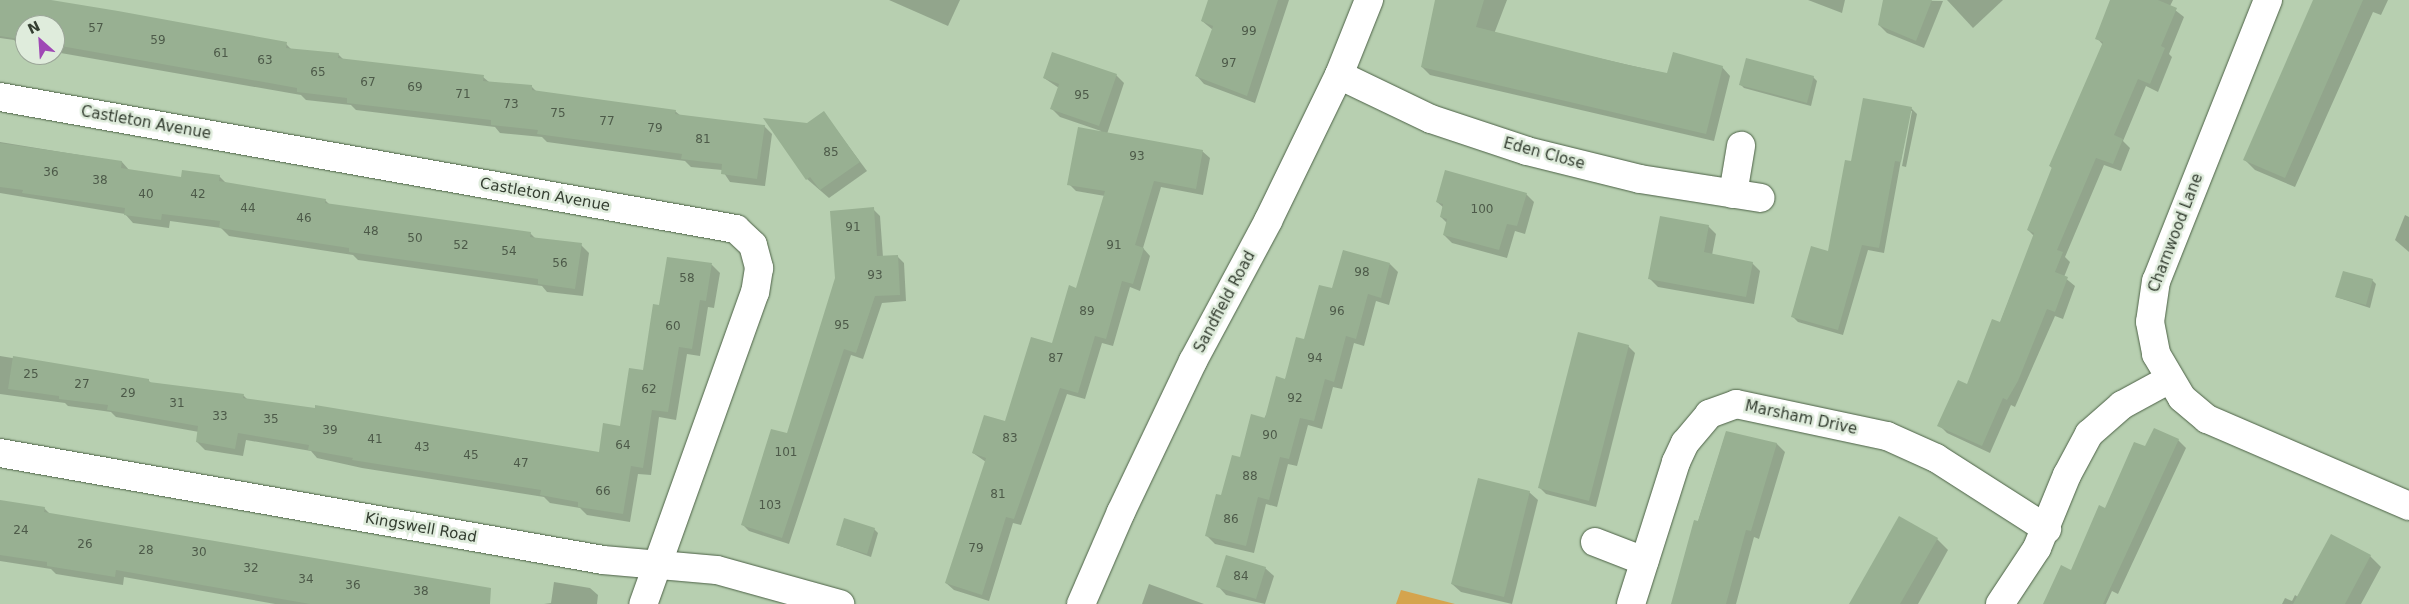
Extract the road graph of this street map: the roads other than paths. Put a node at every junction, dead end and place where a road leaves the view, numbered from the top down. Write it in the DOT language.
graph roads {
  1 [pos="1370,0"];
  2 [pos="2268,0"];
  3 [pos="1339,75"];
  4 [pos="0,97"];
  5 [pos="1741,146"];
  6 [pos="1733,194"];
  7 [pos="1761,198"];
  8 [pos="2168,380"];
  9 [pos="0,453"];
  10 [pos="2409,506"];
  11 [pos="2047,529"];
  12 [pos="1595,542"];
  13 [pos="1644,561"];
  14 [pos="660,563"];
  15 [pos="643,604"];
  16 [pos="840,604"];
  17 [pos="1081,604"];
  18 [pos="1630,604"];
  19 [pos="2000,604"];
  1 -- 3 [label="street, Sandfield Road"];
  2 -- 8 [label="street, Charnwood Lane"];
  3 -- 6 [label="street, Eden Close"];
  3 -- 17 [label="street, Sandfield Road"];
  4 -- 14 [label="street, Castleton Avenue"];
  5 -- 6 [label="street"];
  6 -- 7 [label="street, Eden Close"];
  8 -- 10 [label="street, Charnwood Lane"];
  8 -- 11 [label="street"];
  9 -- 14 [label="street, Kingswell Road"];
  11 -- 13 [label="street, Marsham Drive"];
  11 -- 19 [label="street"];
  12 -- 13 [label="street"];
  13 -- 18 [label="street, Marsham Drive"];
  14 -- 15 [label="street, Castleton Avenue"];
  14 -- 16 [label="street, Kingswell Road"];
}
